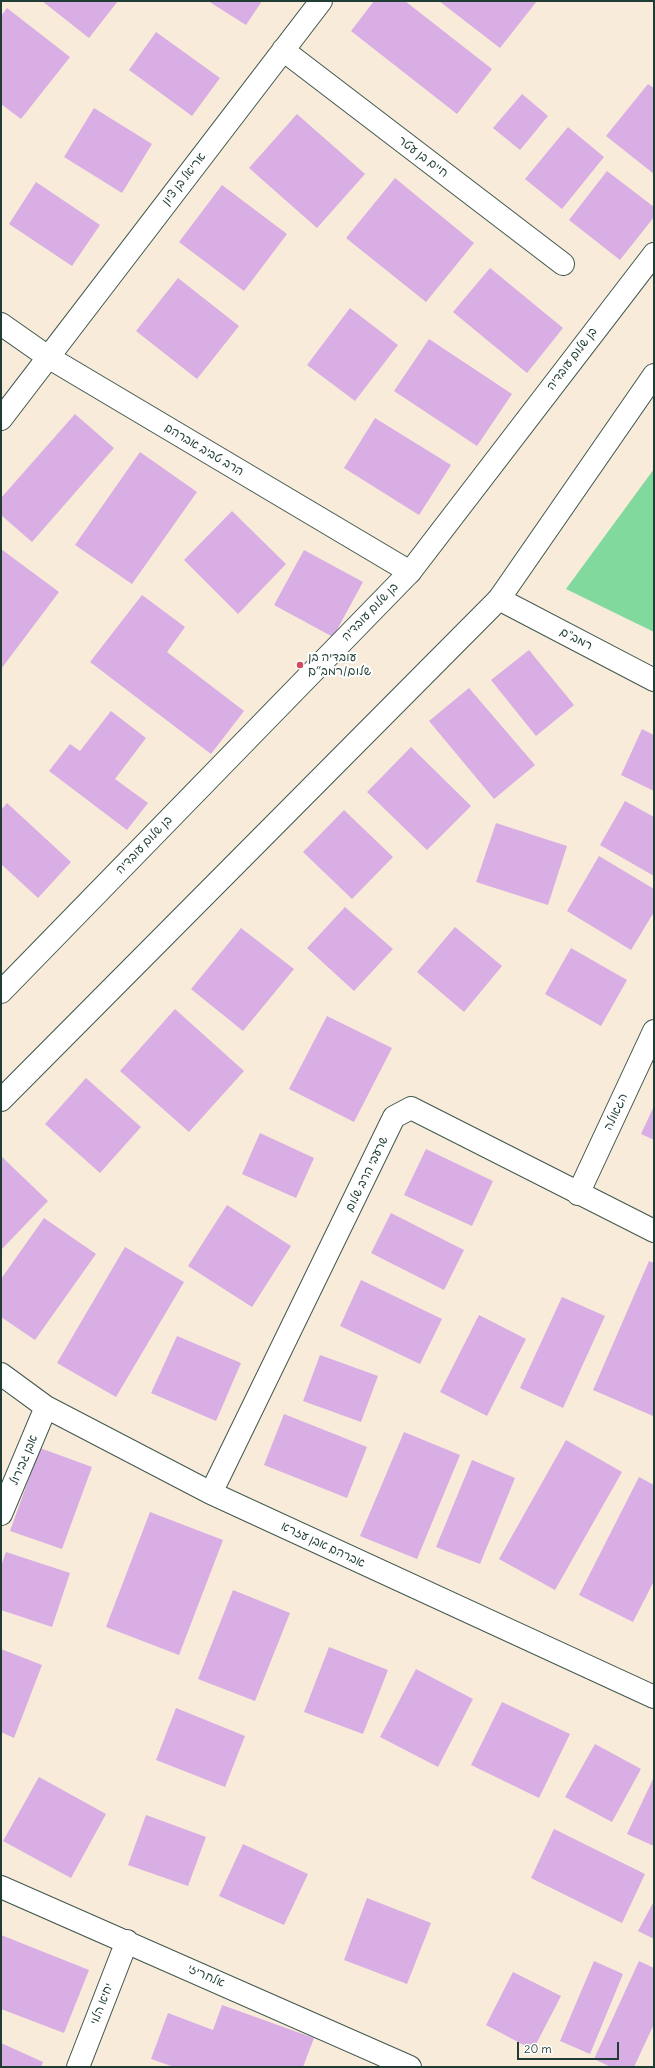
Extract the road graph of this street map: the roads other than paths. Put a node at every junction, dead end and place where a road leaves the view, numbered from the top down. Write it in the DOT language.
graph roads {
  1 [pos="320,1"];
  2 [pos="283,50"];
  3 [pos="654,254"];
  4 [pos="563,264"];
  5 [pos="1,324"];
  6 [pos="48,357"];
  7 [pos="654,375"];
  8 [pos="1,419"];
  9 [pos="410,572"];
  10 [pos="499,599"];
  11 [pos="654,680"];
  12 [pos="1,992"];
  13 [pos="654,1031"];
  14 [pos="1,1100"];
  15 [pos="578,1194"];
  16 [pos="654,1231"];
  17 [pos="1,1374"];
  18 [pos="46,1407"];
  19 [pos="211,1494"];
  20 [pos="1,1514"];
  21 [pos="654,1697"];
  22 [pos="1,1886"];
  23 [pos="127,1941"];
  24 [pos="78,2067"];
  25 [pos="410,2067"];
  1 -- 2 [label="street, אריאל בן ציון"];
  2 -- 4 [label="street, חיים בן עטר"];
  2 -- 6 [label="street, אריאל בן ציון"];
  3 -- 9 [label="street, בן שלום עובדיה"];
  5 -- 6 [label="street, הרב טביב אברהם"];
  6 -- 8 [label="street, אריאל בן ציון"];
  6 -- 9 [label="street, הרב טביב אברהם"];
  7 -- 10 [label="street"];
  9 -- 12 [label="street, בן שלום עובדיה"];
  10 -- 11 [label="street, רמב\"ם"];
  10 -- 14 [label="street"];
  13 -- 15 [label="street, הגאולה"];
  15 -- 16 [label="street, שרעבי הרב שלום"];
  15 -- 19 [label="street, שרעבי הרב שלום"];
  17 -- 18 [label="street, אברהם אבן עזרא"];
  18 -- 19 [label="street, אברהם אבן עזרא"];
  18 -- 20 [label="street, אבן גבירול"];
  19 -- 21 [label="street, אברהם אבן עזרא"];
  22 -- 23 [label="street, אלחריזי"];
  23 -- 24 [label="street, יחיא הלוי"];
  23 -- 25 [label="street, אלחריזי"];
}
